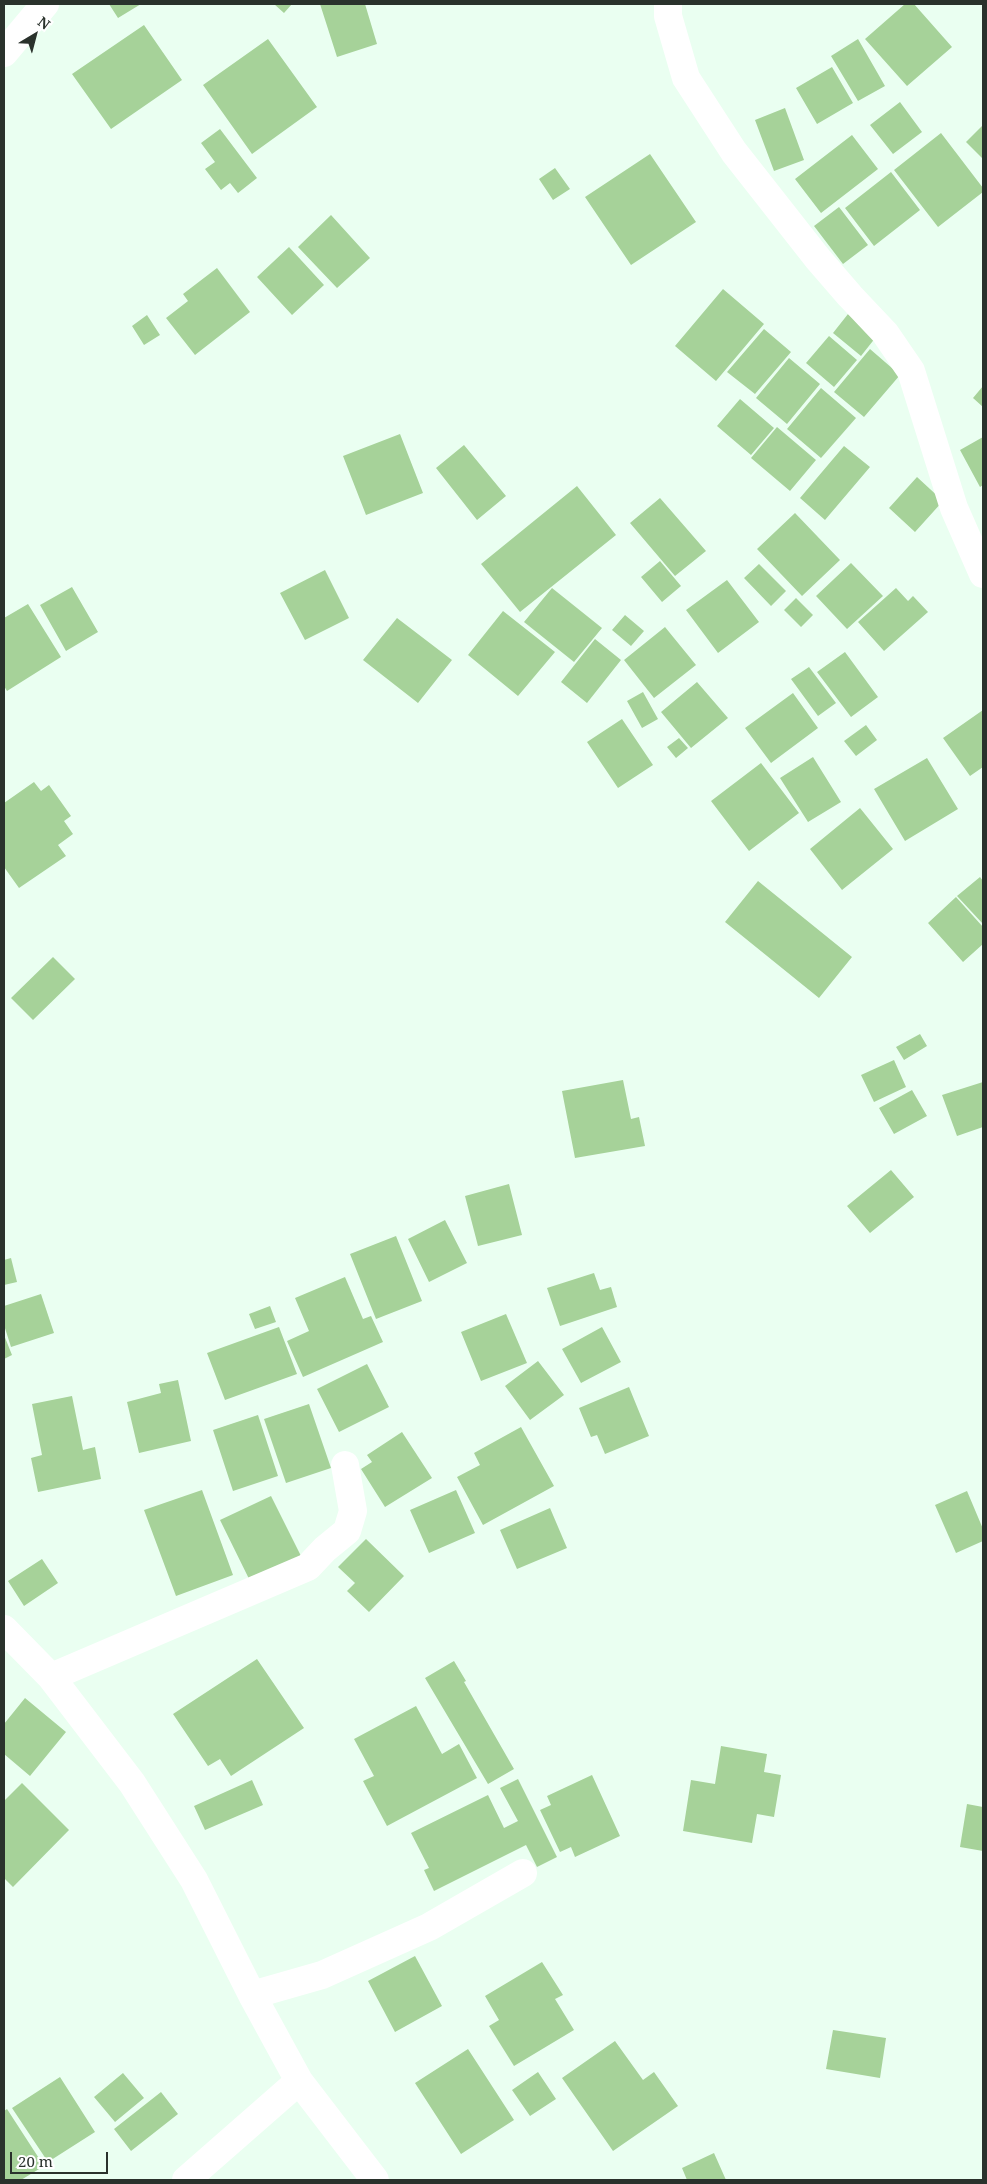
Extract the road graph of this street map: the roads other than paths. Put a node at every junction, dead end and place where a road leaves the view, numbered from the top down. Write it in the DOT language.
graph roads {
  1 [pos="45,4"];
  2 [pos="668,4"];
  3 [pos="4,53"];
  4 [pos="983,574"];
  5 [pos="345,1464"];
  6 [pos="4,1629"];
  7 [pos="51,1677"];
  8 [pos="523,1873"];
  9 [pos="252,1996"];
  10 [pos="299,2081"];
  11 [pos="186,2180"];
  12 [pos="376,2180"];
  1 -- 3 [label="street"];
  2 -- 4 [label="street"];
  5 -- 7 [label="street"];
  6 -- 7 [label="street"];
  7 -- 9 [label="street"];
  8 -- 9 [label="street"];
  9 -- 10 [label="street"];
  10 -- 11 [label="street"];
  10 -- 12 [label="street"];
}
